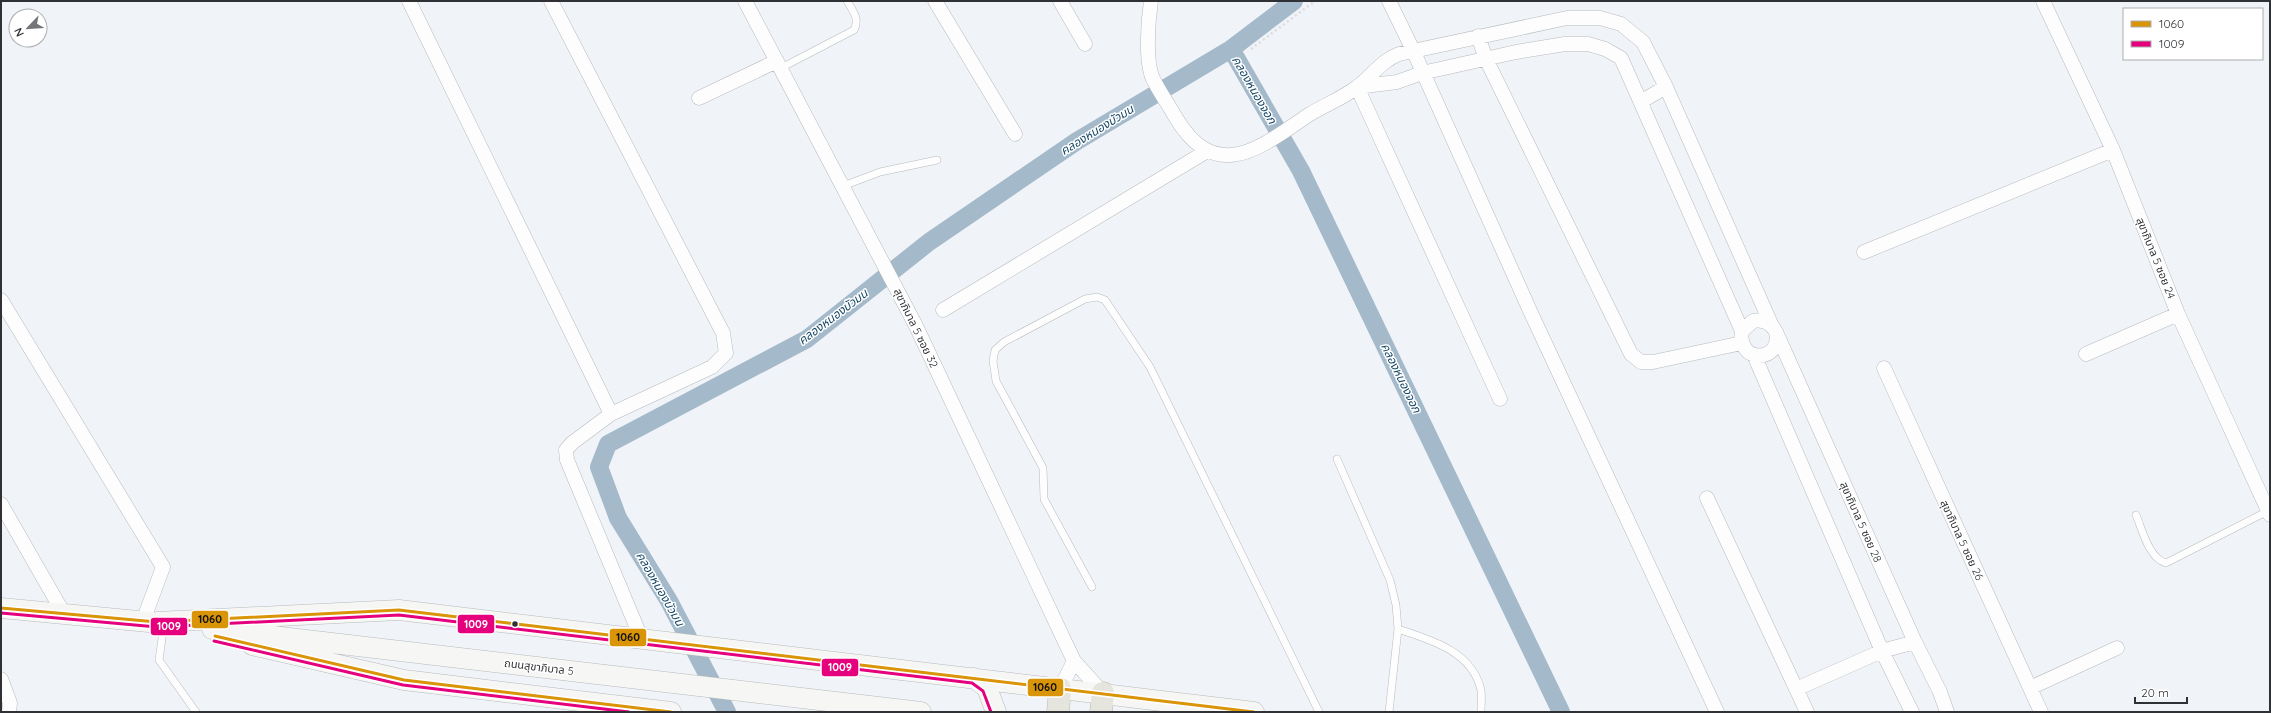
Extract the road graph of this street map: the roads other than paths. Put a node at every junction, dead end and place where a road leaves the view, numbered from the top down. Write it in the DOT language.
graph roads {
  1 [pos="409,1"];
  2 [pos="551,1"];
  3 [pos="746,1"];
  4 [pos="847,1"];
  5 [pos="935,1"];
  6 [pos="1060,1"];
  7 [pos="1151,1"];
  8 [pos="1389,1"];
  9 [pos="2043,1"];
  10 [pos="1478,36"];
  11 [pos="1085,44"];
  12 [pos="1413,50"];
  13 [pos="1387,59"];
  14 [pos="1486,59"];
  15 [pos="779,65"];
  16 [pos="1422,72"];
  17 [pos="1397,82"];
  18 [pos="1357,87"];
  19 [pos="1666,87"];
  20 [pos="699,98"];
  21 [pos="1642,101"];
  22 [pos="1015,134"];
  23 [pos="2113,150"];
  24 [pos="1207,151"];
  25 [pos="937,160"];
  26 [pos="843,186"];
  27 [pos="1864,252"];
  28 [pos="1,300"];
  29 [pos="943,310"];
  30 [pos="2178,314"];
  31 [pos="1774,329"];
  32 [pos="1742,337"];
  33 [pos="2086,354"];
  34 [pos="1754,355"];
  35 [pos="1884,368"];
  36 [pos="1500,399"];
  37 [pos="611,414"];
  38 [pos="1337,458"];
  39 [pos="1707,498"];
  40 [pos="1,504"];
  41 [pos="2269,513"];
  42 [pos="2136,514"];
  43 [pos="1092,588"];
  44 [pos="1,608"];
  45 [pos="64,614"];
  46 [pos="155,622"];
  47 [pos="1398,629"];
  48 [pos="642,640"];
  49 [pos="1915,642"];
  50 [pos="2117,648"];
  51 [pos="1882,650"];
  52 [pos="1074,660"];
  53 [pos="974,678"];
  54 [pos="1,679"];
  55 [pos="2030,688"];
  56 [pos="1060,689"];
  57 [pos="1796,689"];
  58 [pos="1102,703"];
  59 [pos="1199,709"];
  60 [pos="9,712"];
  61 [pos="196,712"];
  62 [pos="671,712"];
  63 [pos="921,712"];
  64 [pos="996,712"];
  65 [pos="1058,712"];
  66 [pos="1254,712"];
  67 [pos="1319,712"];
  68 [pos="1389,712"];
  69 [pos="1481,712"];
  70 [pos="1717,712"];
  71 [pos="1807,712"];
  72 [pos="1912,712"];
  73 [pos="1948,712"];
  74 [pos="2041,712"];
  1 -- 37 [label="street"];
  2 -- 37 [label="street"];
  3 -- 15 [label="street, สุขาภิบาล 5 ซอย 32"];
  4 -- 15 [label="lane"];
  5 -- 22 [label="street"];
  6 -- 11 [label="street"];
  7 -- 24 [label="street"];
  8 -- 12 [label="street"];
  9 -- 23 [label="street, สุขาภิบาล 5 ซอย 24"];
  10 -- 12 [label="street, สุขาภิบาล 5 ซอย 28"];
  10 -- 14 [label="street"];
  10 -- 19 [label="street, สุขาภิบาล 5 ซอย 28"];
  12 -- 13 [label="street, สุขาภิบาล 5 ซอย 28"];
  12 -- 16 [label="street"];
  13 -- 17 [label="street"];
  13 -- 18 [label="street"];
  14 -- 16 [label="street"];
  14 -- 21 [label="street"];
  14 -- 32 [label="street"];
  15 -- 20 [label="street"];
  15 -- 26 [label="street, สุขาภิบาล 5 ซอย 32"];
  16 -- 17 [label="street"];
  16 -- 70 [label="street"];
  17 -- 18 [label="street"];
  18 -- 24 [label="street"];
  18 -- 36 [label="street"];
  19 -- 21 [label="street"];
  19 -- 31 [label="street, สุขาภิบาล 5 ซอย 28"];
  21 -- 32 [label="street"];
  23 -- 27 [label="street"];
  23 -- 30 [label="street, สุขาภิบาล 5 ซอย 24"];
  24 -- 29 [label="street"];
  25 -- 26 [label="lane"];
  26 -- 52 [label="street, สุขาภิบาล 5 ซอย 32"];
  28 -- 46 [label="street"];
  30 -- 33 [label="street"];
  30 -- 41 [label="street, สุขาภิบาล 5 ซอย 24"];
  31 -- 32 [label="street"];
  31 -- 34 [label="street"];
  31 -- 49 [label="street, สุขาภิบาล 5 ซอย 28"];
  32 -- 34 [label="street"];
  34 -- 51 [label="street"];
  35 -- 55 [label="street, สุขาภิบาล 5 ซอย 26"];
  37 -- 48 [label="street"];
  38 -- 47 [label="lane"];
  39 -- 57 [label="street"];
  40 -- 45 [label="street"];
  41 -- 42 [label="lane"];
  43 -- 67 [label="lane"];
  44 -- 45 [label="main road, ถนนสุขาภิบาล 5"];
  45 -- 46 [label="main road, ถนนสุขาภิบาล 5"];
  46 -- 48 [label="main road, ถนนสุขาภิบาล 5"];
  46 -- 61 [label="lane"];
  46 -- 62 [label="main road, ถนนสุขาภิบาล 5"];
  46 -- 63 [label="main road, ถนนสุขาภิบาล 5"];
  47 -- 68 [label="lane"];
  47 -- 69 [label="lane"];
  48 -- 53 [label="main road, ถนนสุขาภิบาล 5"];
  49 -- 51 [label="street"];
  49 -- 73 [label="street, สุขาภิบาล 5 ซอย 28"];
  50 -- 55 [label="street"];
  51 -- 57 [label="street"];
  51 -- 72 [label="street"];
  52 -- 56 [label="street"];
  52 -- 58 [label="street, สุขาภิบาล 5 ซอย 32"];
  53 -- 56 [label="main road, ถนนสุขาภิบาล 5"];
  53 -- 64 [label="main road"];
  54 -- 60 [label="street"];
  55 -- 74 [label="street, สุขาภิบาล 5 ซอย 26"];
  56 -- 58 [label="main road, ถนนสุขาภิบาล 5"];
  56 -- 65 [label="highway"];
  57 -- 71 [label="street"];
  58 -- 59 [label="main road, ถนนสุขาภิบาล 5"];
  59 -- 66 [label="main road, ถนนสุขาภิบาล 5"];
}
